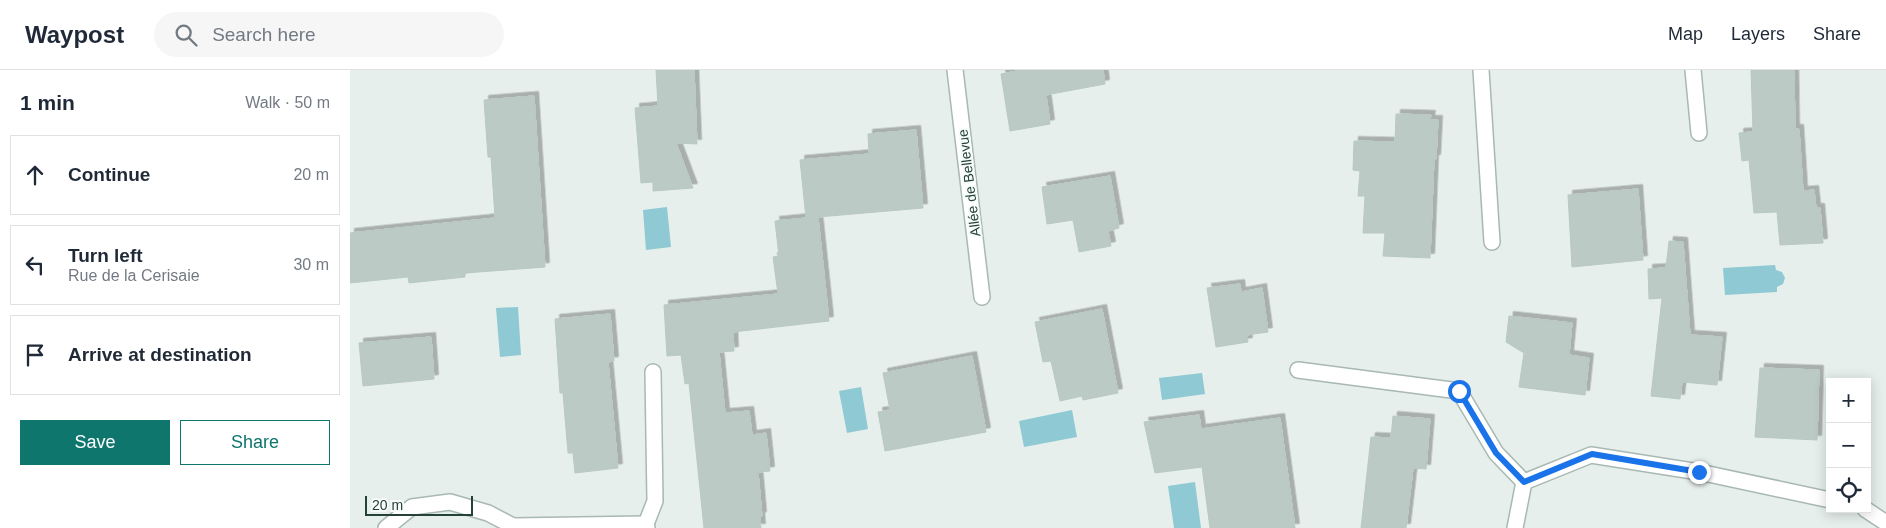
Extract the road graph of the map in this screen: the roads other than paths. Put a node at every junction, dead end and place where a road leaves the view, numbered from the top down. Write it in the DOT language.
graph roads {
  1 [pos="955,70"];
  2 [pos="1481,70"];
  3 [pos="1693,70"];
  4 [pos="1699,133"];
  5 [pos="1492,242"];
  6 [pos="982,297"];
  7 [pos="1298,370"];
  8 [pos="652,372"];
  9 [pos="1524,482"];
  10 [pos="1826,499"];
  11 [pos="1871,513"];
  12 [pos="1886,523"];
  13 [pos="646,526"];
  14 [pos="513,527"];
  15 [pos="386,528"];
  16 [pos="1515,528"];
  1 -- 6 [label="street, Allée de Bellevue"];
  2 -- 5 [label="street"];
  3 -- 4 [label="street"];
  7 -- 9 [label="street"];
  8 -- 13 [label="street"];
  9 -- 10 [label="street"];
  9 -- 16 [label="street"];
  11 -- 12 [label="street"];
  13 -- 14 [label="street"];
  14 -- 15 [label="street"];
}
